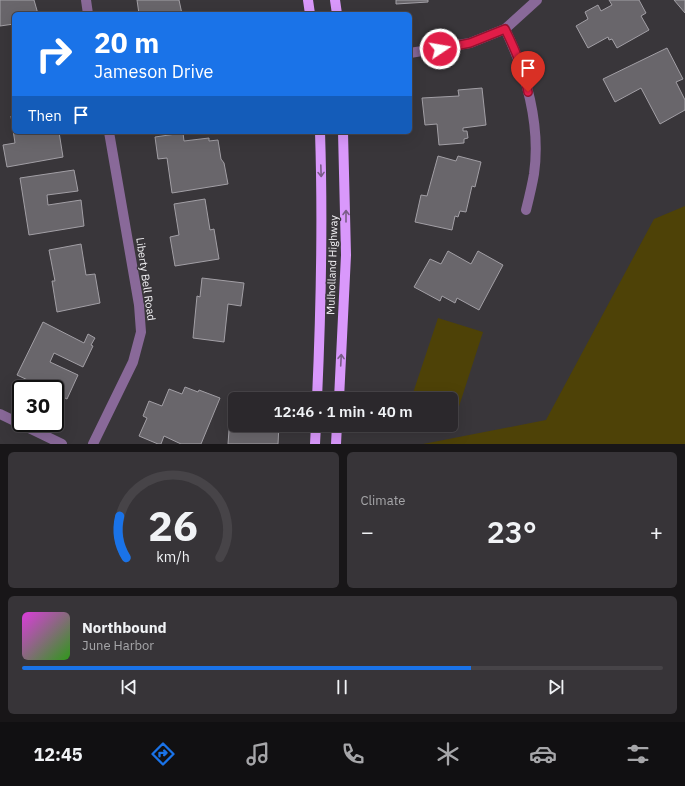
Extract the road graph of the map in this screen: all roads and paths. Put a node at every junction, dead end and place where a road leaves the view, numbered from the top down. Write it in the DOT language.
graph roads {
  1 [pos="86,0"];
  2 [pos="308,0"];
  3 [pos="335,0"];
  4 [pos="537,0"];
  5 [pos="88,12"];
  6 [pos="310,12"];
  7 [pos="337,12"];
  8 [pos="505,29"];
  9 [pos="412,53"];
  10 [pos="109,134"];
  11 [pos="320,134"];
  12 [pos="343,134"];
  13 [pos="526,210"];
  14 [pos="318,392"];
  15 [pos="339,392"];
  16 [pos="0,414"];
  17 [pos="316,432"];
  18 [pos="337,432"];
  19 [pos="62,444"];
  20 [pos="93,444"];
  21 [pos="315,444"];
  22 [pos="336,444"];
  1 -- 5 [label="street"];
  2 -- 6 [label="main road"];
  3 -- 7 [label="main road"];
  4 -- 8 [label="street"];
  8 -- 9 [label="street"];
  8 -- 13 [label="street"];
  10 -- 20 [label="street, Liberty Bell Road"];
  11 -- 14 [label="main road, Mulholland Highway, one-way"];
  15 -- 12 [label="main road, Mulholland Highway, one-way"];
  16 -- 19 [label="street"];
  17 -- 21 [label="main road"];
  18 -- 22 [label="main road"];
}
